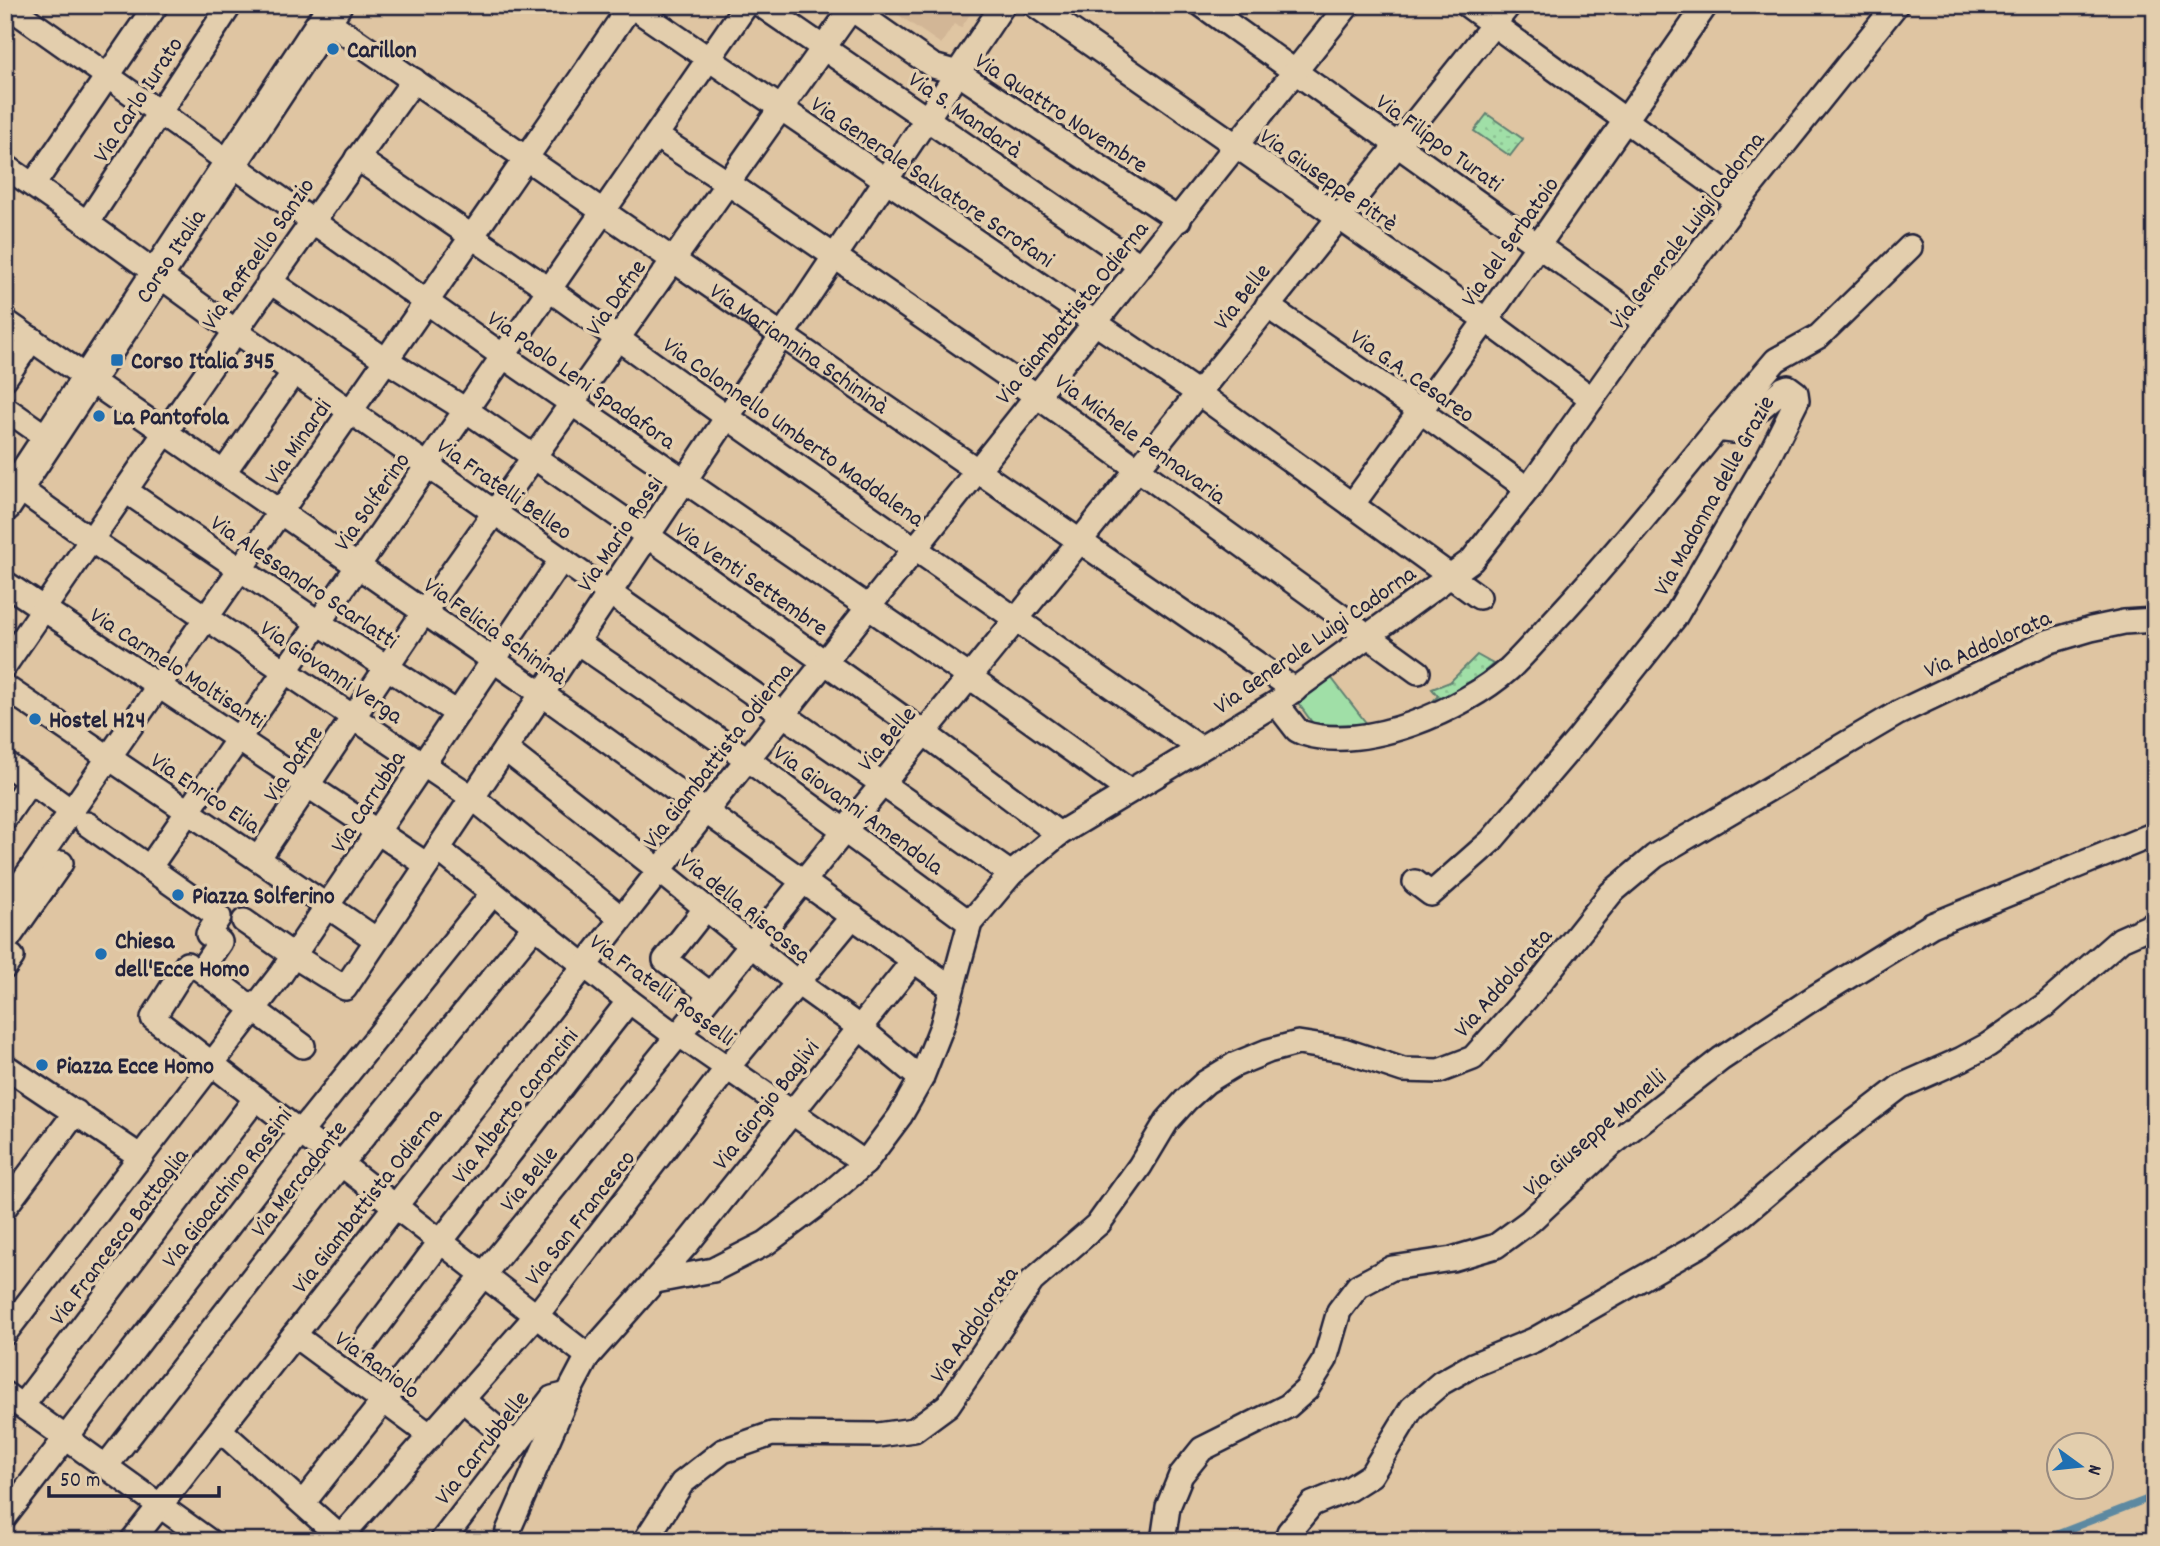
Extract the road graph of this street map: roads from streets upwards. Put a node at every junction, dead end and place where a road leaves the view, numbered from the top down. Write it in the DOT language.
graph roads {
  1 [pos="156,5"];
  2 [pos="230,5"];
  3 [pos="630,5"];
  4 [pos="746,5"];
  5 [pos="761,5"];
  6 [pos="1003,5"];
  7 [pos="1035,5"];
  8 [pos="1202,5"];
  9 [pos="1348,5"];
  10 [pos="1466,5"];
  11 [pos="1509,5"];
  12 [pos="1706,5"];
  13 [pos="1896,5"];
  14 [pos="848,7"];
  15 [pos="322,10"];
  16 [pos="12,13"];
  17 [pos="1493,25"];
  18 [pos="823,47"];
  19 [pos="709,59"];
  20 [pos="1296,71"];
  21 [pos="958,73"];
  22 [pos="107,76"];
  23 [pos="414,80"];
  24 [pos="780,109"];
  25 [pos="159,112"];
  26 [pos="926,119"];
  27 [pos="1626,121"];
  28 [pos="656,136"];
  29 [pos="1397,144"];
  30 [pos="1237,147"];
  31 [pos="358,158"];
  32 [pos="527,159"];
  33 [pos="231,162"];
  34 [pos="5,166"];
  35 [pos="886,180"];
  36 [pos="728,183"];
  37 [pos="33,185"];
  38 [pos="1738,202"];
  39 [pos="603,212"];
  40 [pos="1338,217"];
  41 [pos="1178,220"];
  42 [pos="313,221"];
  43 [pos="87,223"];
  44 [pos="473,237"];
  45 [pos="1538,245"];
  46 [pos="1910,247"];
  47 [pos="835,257"];
  48 [pos="674,260"];
  49 [pos="1141,266"];
  50 [pos="157,274"];
  51 [pos="269,281"];
  52 [pos="550,290"];
  53 [pos="428,303"];
  54 [pos="1267,306"];
  55 [pos="1486,320"];
  56 [pos="5,321"];
  57 [pos="1096,323"];
  58 [pos="1646,323"];
  59 [pos="234,330"];
  60 [pos="782,335"];
  61 [pos="32,339"];
  62 [pos="618,339"];
  63 [pos="503,356"];
  64 [pos="386,360"];
  65 [pos="294,372"];
  66 [pos="5,378"];
  67 [pos="89,378"];
  68 [pos="1198,393"];
  69 [pos="1037,396"];
  70 [pos="1592,399"];
  71 [pos="572,404"];
  72 [pos="5,408"];
  73 [pos="466,410"];
  74 [pos="350,411"];
  75 [pos="1420,411"];
  76 [pos="727,417"];
  77 [pos="1717,429"];
  78 [pos="167,432"];
  79 [pos="49,439"];
  80 [pos="533,457"];
  81 [pos="428,466"];
  82 [pos="1139,468"];
  83 [pos="978,471"];
  84 [pos="224,472"];
  85 [pos="684,482"];
  86 [pos="1528,489"];
  87 [pos="9,490"];
  88 [pos="125,491"];
  89 [pos="1352,505"];
  90 [pos="280,511"];
  91 [pos="494,512"];
  92 [pos="648,536"];
  93 [pos="91,540"];
  94 [pos="1080,541"];
  95 [pos="915,548"];
  96 [pos="562,559"];
  97 [pos="358,566"];
  98 [pos="240,569"];
  99 [pos="1450,576"];
  100 [pos="5,583"];
  101 [pos="610,593"];
  102 [pos="1479,597"];
  103 [pos="868,607"];
  104 [pos="43,610"];
  105 [pos="424,612"];
  106 [pos="206,617"];
  107 [pos="1017,619"];
  108 [pos="2155,620"];
  109 [pos="319,623"];
  110 [pos="1369,635"];
  111 [pos="577,642"];
  112 [pos="492,660"];
  113 [pos="824,663"];
  114 [pos="5,665"];
  115 [pos="387,667"];
  116 [pos="286,672"];
  117 [pos="1418,672"];
  118 [pos="970,677"];
  119 [pos="158,686"];
  120 [pos="5,687"];
  121 [pos="542,694"];
  122 [pos="1286,696"];
  123 [pos="457,713"];
  124 [pos="783,714"];
  125 [pos="354,718"];
  126 [pos="924,733"];
  127 [pos="240,739"];
  128 [pos="1200,748"];
  129 [pos="505,749"];
  130 [pos="108,758"];
  131 [pos="747,759"];
  132 [pos="5,763"];
  133 [pos="423,764"];
  134 [pos="30,781"];
  135 [pos="882,784"];
  136 [pos="308,786"];
  137 [pos="1129,791"];
  138 [pos="473,798"];
  139 [pos="706,810"];
  140 [pos="188,812"];
  141 [pos="79,817"];
  142 [pos="5,818"];
  143 [pos="844,830"];
  144 [pos="377,833"];
  145 [pos="1059,834"];
  146 [pos="2155,834"];
  147 [pos="433,857"];
  148 [pos="258,859"];
  149 [pos="154,862"];
  150 [pos="61,863"];
  151 [pos="659,870"];
  152 [pos="1011,874"];
  153 [pos="803,880"];
  154 [pos="1415,882"];
  155 [pos="493,893"];
  156 [pos="6,906"];
  157 [pos="328,908"];
  158 [pos="706,908"];
  159 [pos="853,916"];
  160 [pos="621,918"];
  161 [pos="244,922"];
  162 [pos="971,923"];
  163 [pos="2155,924"];
  164 [pos="535,926"];
  165 [pos="377,940"];
  166 [pos="751,944"];
  167 [pos="6,955"];
  168 [pos="294,956"];
  169 [pos="914,960"];
  170 [pos="187,964"];
  171 [pos="584,966"];
  172 [pos="799,984"];
  173 [pos="952,988"];
  174 [pos="710,994"];
  175 [pos="629,1001"];
  176 [pos="254,1009"];
  177 [pos="859,1027"];
  178 [pos="676,1036"];
  179 [pos="303,1046"];
  180 [pos="212,1064"];
  181 [pos="728,1067"];
  182 [pos="8,1074"];
  183 [pos="921,1079"];
  184 [pos="256,1098"];
  185 [pos="76,1112"];
  186 [pos="791,1113"];
  187 [pos="300,1133"];
  188 [pos="141,1157"];
  189 [pos="865,1163"];
  190 [pos="341,1164"];
  191 [pos="395,1206"];
  192 [pos="5,1207"];
  193 [pos="441,1241"];
  194 [pos="484,1274"];
  195 [pos="656,1281"];
  196 [pos="536,1316"];
  197 [pos="5,1333"];
  198 [pos="294,1335"];
  199 [pos="367,1340"];
  200 [pos="588,1356"];
  201 [pos="568,1394"];
  202 [pos="13,1400"];
  203 [pos="463,1400"];
  204 [pos="384,1401"];
  205 [pos="220,1430"];
  206 [pos="431,1436"];
  207 [pos="65,1438"];
  208 [pos="515,1444"];
  209 [pos="106,1466"];
  210 [pos="303,1503"];
  211 [pos="161,1504"];
  212 [pos="5,1517"];
  213 [pos="339,1539"];
  214 [pos="132,1541"];
  215 [pos="209,1541"];
  216 [pos="442,1541"];
  217 [pos="507,1541"];
  218 [pos="645,1541"];
  219 [pos="1163,1541"];
  220 [pos="1286,1541"];
  1 -- 22 [label="street"];
  2 -- 25 [label="street, Via Carlo Iurato"];
  3 -- 19 [label="street, Via Generale Salvatore Scrofani"];
  3 -- 32 [label="street, Via Minardi"];
  4 -- 19 [label="street, Via Solferino"];
  5 -- 18 [label="street, Via S. Mandarà"];
  6 -- 21 [label="street, Via Mario Rossi"];
  7 -- 30 [label="street, Via Giuseppe Pitrè"];
  8 -- 20 [label="street, Via Filippo Turati"];
  9 -- 20 [label="street, Via Giambattista Odierna"];
  10 -- 17 [label="street"];
  11 -- 17 [label="street, Via Belle"];
  12 -- 27 [label="street, Via del Serbatoio"];
  13 -- 38 [label="street, Via Generale Luigi Cadorna"];
  14 -- 18 [label="street, Via Dafne"];
  14 -- 21 [label="street, Via Quattro Novembre"];
  15 -- 23 [label="street, Via Mariannina Schininà"];
  15 -- 33 [label="street, Corso Italia"];
  16 -- 22 [label="street, Via Paolo Leni Spadafora"];
  17 -- 27 [label="street"];
  17 -- 29 [label="street, Via Belle"];
  18 -- 24 [label="street, Via Dafne"];
  18 -- 26 [label="street, Via S. Mandarà"];
  19 -- 24 [label="street, Via Generale Salvatore Scrofani"];
  19 -- 28 [label="street, Via Solferino"];
  20 -- 29 [label="street, Via Filippo Turati"];
  20 -- 30 [label="street, Via Giambattista Odierna"];
  21 -- 26 [label="street, Via Mario Rossi"];
  21 -- 41 [label="street, Via Quattro Novembre"];
  22 -- 25 [label="street, Via Paolo Leni Spadafora"];
  22 -- 37 [label="street"];
  23 -- 31 [label="street, Via Raffaello Sanzio"];
  23 -- 32 [label="street, Via Mariannina Schininà"];
  24 -- 35 [label="street, Via Generale Salvatore Scrofani"];
  24 -- 36 [label="street, Via Dafne"];
  25 -- 33 [label="street, Via Paolo Leni Spadafora"];
  25 -- 43 [label="street, Via Carlo Iurato"];
  26 -- 35 [label="street, Via Mario Rossi"];
  26 -- 49 [label="street, Via S. Mandarà"];
  27 -- 38 [label="street"];
  27 -- 45 [label="street, Via del Serbatoio"];
  28 -- 36 [label="street, Via Michele Pennavaria"];
  28 -- 39 [label="street, Via Solferino"];
  29 -- 40 [label="street, Via Belle"];
  29 -- 45 [label="street, Via Filippo Turati"];
  30 -- 40 [label="street, Via Giuseppe Pitrè"];
  30 -- 41 [label="street, Via Giambattista Odierna"];
  31 -- 42 [label="street, Via Raffaello Sanzio"];
  31 -- 44 [label="street, Via Colonnello Umberto Maddalena"];
  32 -- 39 [label="street, Via Mariannina Schininà"];
  32 -- 44 [label="street, Via Minardi"];
  33 -- 42 [label="street, Via Paolo Leni Spadafora"];
  33 -- 50 [label="street, Corso Italia"];
  34 -- 37 [label="street, Via Fratelli Belleo"];
  35 -- 47 [label="street, Via Mario Rossi"];
  35 -- 57 [label="street, Via Generale Salvatore Scrofani"];
  36 -- 47 [label="street, Via Michele Pennavaria"];
  36 -- 48 [label="street, Via Dafne"];
  37 -- 43 [label="street, Via Fratelli Belleo"];
  38 -- 58 [label="street, Via Generale Luigi Cadorna"];
  39 -- 48 [label="street, Via Mariannina Schininà"];
  39 -- 52 [label="street, Via Solferino"];
  40 -- 54 [label="street, Via Belle"];
  40 -- 55 [label="street, Via Giuseppe Pitrè"];
  41 -- 49 [label="street, Via Giambattista Odierna"];
  42 -- 51 [label="street, Via Raffaello Sanzio"];
  42 -- 53 [label="street, Via Paolo Leni Spadafora"];
  43 -- 50 [label="street, Via Fratelli Belleo"];
  44 -- 52 [label="street, Via Colonnello Umberto Maddalena"];
  44 -- 53 [label="street, Via Minardi"];
  45 -- 55 [label="street, Via del Serbatoio"];
  45 -- 58 [label="street, Via Filippo Turati"];
  46 -- 77 [label="street"];
  47 -- 60 [label="street, Via Mario Rossi"];
  47 -- 69 [label="street, Via Michele Pennavaria"];
  48 -- 60 [label="street, Via Mariannina Schininà"];
  48 -- 62 [label="street, Via Dafne"];
  49 -- 57 [label="street, Via Giambattista Odierna"];
  50 -- 59 [label="street, Via Fratelli Belleo"];
  50 -- 67 [label="street, Corso Italia"];
  51 -- 59 [label="street, Via Raffaello Sanzio"];
  51 -- 64 [label="street, Via Venti Settembre"];
  52 -- 62 [label="street, Via Colonnello Umberto Maddalena"];
  52 -- 63 [label="street, Via Solferino"];
  53 -- 63 [label="street, Via Paolo Leni Spadafora"];
  53 -- 64 [label="street, Via Minardi"];
  54 -- 68 [label="street, Via Belle"];
  54 -- 75 [label="street, Via G.A. Cesareo"];
  55 -- 70 [label="street, Via Giuseppe Pitrè"];
  55 -- 75 [label="street, Via del Serbatoio"];
  56 -- 61 [label="street, Via Felicia Schininà"];
  57 -- 68 [label="street, Via Generale Salvatore Scrofani"];
  57 -- 69 [label="street, Via Giambattista Odierna"];
  58 -- 70 [label="street, Via Generale Luigi Cadorna"];
  59 -- 65 [label="street, Via Fratelli Belleo"];
  59 -- 78 [label="street, Via Raffaello Sanzio"];
  60 -- 76 [label="street, Via Mario Rossi"];
  60 -- 83 [label="street, Via Mariannina Schininà"];
  61 -- 66 [label="street"];
  61 -- 67 [label="street, Via Felicia Schininà"];
  62 -- 71 [label="street, Via Dafne"];
  62 -- 76 [label="street, Via Colonnello Umberto Maddalena"];
  63 -- 71 [label="street, Via Paolo Leni Spadafora"];
  63 -- 73 [label="street, Via Solferino"];
  64 -- 73 [label="street, Via Venti Settembre"];
  64 -- 74 [label="street, Via Minardi"];
  65 -- 74 [label="street, Via Fratelli Belleo"];
  65 -- 84 [label="street"];
  67 -- 78 [label="street, Via Felicia Schininà"];
  67 -- 79 [label="street, Corso Italia"];
  68 -- 82 [label="street, Via Belle"];
  68 -- 89 [label="street, Via Generale Salvatore Scrofani"];
  69 -- 82 [label="street, Via Michele Pennavaria"];
  69 -- 83 [label="street, Via Giambattista Odierna"];
  70 -- 86 [label="street, Via Generale Luigi Cadorna"];
  71 -- 80 [label="street, Via Dafne"];
  71 -- 85 [label="street, Via Paolo Leni Spadafora"];
  72 -- 79 [label="street"];
  73 -- 80 [label="street, Via Venti Settembre"];
  73 -- 81 [label="street, Via Solferino"];
  74 -- 81 [label="street, Via Fratelli Belleo"];
  74 -- 90 [label="street, Via Minardi"];
  75 -- 86 [label="street, Via G.A. Cesareo"];
  75 -- 89 [label="street, Via del Serbatoio"];
  76 -- 85 [label="street, Via Mario Rossi"];
  76 -- 95 [label="street, Via Colonnello Umberto Maddalena"];
  77 -- 122 [label="street, Via Madonna delle Grazie"];
  77 -- 154 [label="street, Via Madonna delle Grazie"];
  78 -- 84 [label="street, Via Felicia Schininà"];
  78 -- 88 [label="street, Via Raffaello Sanzio"];
  79 -- 87 [label="street, Corso Italia"];
  80 -- 91 [label="street, Via Dafne"];
  80 -- 92 [label="street, Via Venti Settembre"];
  81 -- 91 [label="street, Via Fratelli Belleo"];
  81 -- 97 [label="street, Via Solferino"];
  82 -- 94 [label="street, Via Belle"];
  82 -- 110 [label="street, Via Michele Pennavaria"];
  83 -- 94 [label="street, Via Mariannina Schininà"];
  83 -- 95 [label="street, Via Giambattista Odierna"];
  84 -- 90 [label="street, Via Felicia Schininà"];
  85 -- 92 [label="street, Via Mario Rossi"];
  85 -- 103 [label="street, Via Paolo Leni Spadafora"];
  86 -- 99 [label="street, Via Generale Luigi Cadorna"];
  87 -- 93 [label="street, Via Giovanni Verga"];
  88 -- 93 [label="street, Via Raffaello Sanzio"];
  88 -- 98 [label="street, Via Alessandro Scarlatti"];
  89 -- 99 [label="street, Via Generale Salvatore Scrofani"];
  90 -- 97 [label="street, Via Felicia Schininà"];
  90 -- 98 [label="street, Via Minardi"];
  91 -- 96 [label="street, Via Fratelli Belleo"];
  91 -- 105 [label="street, Via Dafne"];
  92 -- 101 [label="street, Via Mario Rossi"];
  92 -- 113 [label="street, Via Venti Settembre"];
  93 -- 104 [label="street, Via Raffaello Sanzio"];
  93 -- 106 [label="street, Via Giovanni Verga"];
  94 -- 107 [label="street, Via Belle"];
  94 -- 122 [label="street, Via Mariannina Schininà"];
  95 -- 103 [label="street, Via Giambattista Odierna"];
  95 -- 107 [label="street, Via Colonnello Umberto Maddalena"];
  96 -- 101 [label="street, Via Fratelli Belleo"];
  96 -- 112 [label="street, Via Carrubba"];
  97 -- 105 [label="street, Via Felicia Schininà"];
  97 -- 109 [label="street, Via Solferino"];
  98 -- 106 [label="street, Via Minardi"];
  98 -- 109 [label="street, Via Alessandro Scarlatti"];
  99 -- 102 [label="street, Via Generale Salvatore Scrofani"];
  99 -- 110 [label="street, Via Generale Luigi Cadorna"];
  100 -- 104 [label="street, Via Carmelo Moltisanti"];
  101 -- 111 [label="street, Via Mario Rossi"];
  101 -- 124 [label="street, Via Fratelli Belleo"];
  103 -- 113 [label="street, Via Giambattista Odierna"];
  103 -- 118 [label="street, Via Paolo Leni Spadafora"];
  104 -- 114 [label="street, Via Raffaello Sanzio"];
  104 -- 119 [label="street, Via Carmelo Moltisanti"];
  105 -- 112 [label="street, Via Felicia Schininà"];
  105 -- 115 [label="street, Via Dafne"];
  106 -- 116 [label="street, Via Giovanni Verga"];
  106 -- 119 [label="street, Via Minardi"];
  107 -- 118 [label="street, Via Belle"];
  107 -- 128 [label="street, Via Colonnello Umberto Maddalena"];
  108 -- 218 [label="street, Via Addolorata"];
  109 -- 115 [label="street, Via Alessandro Scarlatti"];
  109 -- 116 [label="street, Via Solferino"];
  110 -- 117 [label="street, Via Michele Pennavaria"];
  110 -- 122 [label="street, Via Generale Luigi Cadorna"];
  111 -- 121 [label="street, Via Mario Rossi"];
  111 -- 131 [label="street, Via Giovanni Amendola"];
  112 -- 121 [label="street, Via Felicia Schininà"];
  112 -- 123 [label="street, Via Carrubba"];
  113 -- 124 [label="street, Via Giambattista Odierna"];
  113 -- 126 [label="street, Via Venti Settembre"];
  115 -- 123 [label="street, Via Alessandro Scarlatti"];
  115 -- 125 [label="street, Via Dafne"];
  116 -- 125 [label="street, Via Giovanni Verga"];
  116 -- 127 [label="street, Via Solferino"];
  118 -- 126 [label="street, Via Belle"];
  118 -- 137 [label="street, Via Paolo Leni Spadafora"];
  119 -- 127 [label="street, Via Carmelo Moltisanti"];
  119 -- 130 [label="street, Via Minardi"];
  120 -- 130 [label="street, Via Enrico Elia"];
  121 -- 129 [label="street, Via Mario Rossi"];
  121 -- 139 [label="street, Via Felicia Schininà"];
  122 -- 128 [label="street, Via Generale Luigi Cadorna"];
  123 -- 133 [label="street, Via Carrubba"];
  124 -- 131 [label="street, Via Giambattista Odierna"];
  124 -- 135 [label="street, Via Fratelli Belleo"];
  125 -- 133 [label="street, Via Giovanni Verga"];
  125 -- 136 [label="street, Via Dafne"];
  126 -- 135 [label="street, Via Belle"];
  126 -- 145 [label="street, Via Venti Settembre"];
  127 -- 136 [label="street, Via Carmelo Moltisanti"];
  127 -- 140 [label="street, Via Solferino"];
  128 -- 137 [label="street, Via Generale Luigi Cadorna"];
  129 -- 138 [label="street, Via Mario Rossi"];
  129 -- 151 [label="street, Via della Riscossa"];
  130 -- 140 [label="street, Via Enrico Elia"];
  130 -- 141 [label="street, Via Minardi"];
  131 -- 139 [label="street, Via Giambattista Odierna"];
  131 -- 143 [label="street, Via Giovanni Amendola"];
  132 -- 134 [label="street"];
  133 -- 138 [label="street, Via Giovanni Verga"];
  133 -- 144 [label="street, Via Carrubba"];
  134 -- 141 [label="street"];
  134 -- 142 [label="street"];
  135 -- 143 [label="street, Via Belle"];
  135 -- 152 [label="street, Via Fratelli Belleo"];
  136 -- 144 [label="street, Via Carmelo Moltisanti"];
  136 -- 148 [label="street, Via Dafne"];
  137 -- 145 [label="street, Via Generale Luigi Cadorna"];
  138 -- 147 [label="street, Via Mario Rossi"];
  138 -- 160 [label="street, Via Giovanni Verga"];
  139 -- 151 [label="street, Via Giambattista Odierna"];
  139 -- 153 [label="street, Via Felicia Schininà"];
  140 -- 148 [label="street, Via Enrico Elia"];
  140 -- 149 [label="street, Via Solferino"];
  141 -- 149 [label="street"];
  141 -- 156 [label="street, Via Minardi"];
  143 -- 153 [label="street, Via Belle"];
  143 -- 162 [label="street, Via Giovanni Amendola"];
  144 -- 147 [label="street, Via Carmelo Moltisanti"];
  144 -- 157 [label="street, Via Carrubba"];
  145 -- 152 [label="street, Via Generale Luigi Cadorna"];
  146 -- 219 [label="street, Via Giuseppe Monelli"];
  147 -- 155 [label="street, Via Fratelli Rosselli"];
  147 -- 165 [label="street, Via Mario Rossi"];
  148 -- 157 [label="street, Via Enrico Elia"];
  149 -- 176 [label="street"];
  150 -- 167 [label="street"];
  151 -- 158 [label="street, Via della Riscossa"];
  151 -- 160 [label="street, Via Giambattista Odierna"];
  152 -- 162 [label="street, Via Generale Luigi Cadorna"];
  153 -- 159 [label="street, Via Felicia Schininà"];
  153 -- 166 [label="street, Via Belle"];
  155 -- 164 [label="street, Via Fratelli Rosselli"];
  155 -- 187 [label="street, Via Gioacchino Rossini"];
  157 -- 165 [label="street, Via Enrico Elia"];
  157 -- 168 [label="street, Via Carrubba"];
  158 -- 166 [label="street, Via della Riscossa"];
  158 -- 174 [label="street"];
  159 -- 169 [label="street, Via Felicia Schininà"];
  159 -- 172 [label="street, Via San Francesco"];
  160 -- 171 [label="street, Via Giambattista Odierna"];
  161 -- 168 [label="street, Via Mario Rossi"];
  162 -- 173 [label="street, Via Generale Luigi Cadorna"];
  163 -- 220 [label="street"];
  164 -- 171 [label="street, Via Fratelli Rosselli"];
  164 -- 190 [label="street, Via Mercadante"];
  165 -- 168 [label="street, Via Mario Rossi"];
  166 -- 172 [label="street, Via della Riscossa"];
  166 -- 174 [label="street, Via Belle"];
  168 -- 176 [label="street, Via Carrubba"];
  169 -- 173 [label="street, Via Felicia Schininà"];
  169 -- 177 [label="street, Via Giorgio Baglivi"];
  170 -- 180 [label="street"];
  171 -- 175 [label="street, Via Fratelli Rosselli"];
  171 -- 191 [label="street, Via Giambattista Odierna"];
  172 -- 177 [label="street, Via della Riscossa"];
  172 -- 181 [label="street, Via San Francesco"];
  173 -- 183 [label="street, Via Generale Luigi Cadorna"];
  174 -- 178 [label="street, Via Belle"];
  175 -- 178 [label="street, Via Fratelli Rosselli"];
  175 -- 193 [label="street, Via Alberto Caroncini"];
  176 -- 179 [label="street"];
  176 -- 180 [label="street, Via Carrubba"];
  177 -- 183 [label="street, Via della Riscossa"];
  177 -- 186 [label="street, Via Giorgio Baglivi"];
  178 -- 181 [label="street, Via Fratelli Rosselli"];
  178 -- 194 [label="street, Via Belle"];
  180 -- 184 [label="street"];
  180 -- 188 [label="street, Via Carrubba"];
  181 -- 186 [label="street, Via Fratelli Rosselli"];
  181 -- 196 [label="street, Via San Francesco"];
  182 -- 185 [label="street"];
  183 -- 189 [label="street, Via Generale Luigi Cadorna"];
  184 -- 187 [label="street"];
  184 -- 202 [label="street, Via Francesco Battaglia"];
  185 -- 188 [label="street"];
  185 -- 192 [label="street"];
  186 -- 189 [label="street, Via Fratelli Rosselli"];
  186 -- 195 [label="street, Via Giorgio Baglivi"];
  187 -- 190 [label="street"];
  187 -- 207 [label="street, Via Gioacchino Rossini"];
  188 -- 197 [label="street, Via Carrubba"];
  189 -- 195 [label="street, Via Generale Luigi Cadorna"];
  190 -- 191 [label="street"];
  190 -- 209 [label="street, Via Mercadante"];
  191 -- 193 [label="street"];
  191 -- 198 [label="street, Via Giambattista Odierna"];
  193 -- 194 [label="street"];
  193 -- 199 [label="street, Via Alberto Caroncini"];
  194 -- 196 [label="street"];
  194 -- 204 [label="street, Via Belle"];
  195 -- 200 [label="street, Via Giorgio Baglivi"];
  196 -- 200 [label="street"];
  196 -- 203 [label="street, Via San Francesco"];
  198 -- 204 [label="street, Via Raniolo"];
  198 -- 205 [label="street, Via Giambattista Odierna"];
  200 -- 201 [label="street, Via Giorgio Baglivi"];
  201 -- 208 [label="street, Via Carrubbelle"];
  201 -- 217 [label="street, Via Giorgio Baglivi"];
  202 -- 207 [label="street"];
  203 -- 206 [label="street, Via San Francesco"];
  203 -- 208 [label="street"];
  204 -- 206 [label="street, Via Raniolo"];
  204 -- 210 [label="street, Via Belle"];
  205 -- 210 [label="street"];
  205 -- 211 [label="street, Via Giambattista Odierna"];
  206 -- 213 [label="street, Via San Francesco"];
  207 -- 209 [label="street"];
  207 -- 212 [label="street, Via Gioacchino Rossini"];
  208 -- 216 [label="street, Via Carrubbelle"];
  209 -- 211 [label="street"];
  210 -- 213 [label="street"];
  211 -- 214 [label="street, Via Giambattista Odierna"];
  211 -- 215 [label="street"];
}
